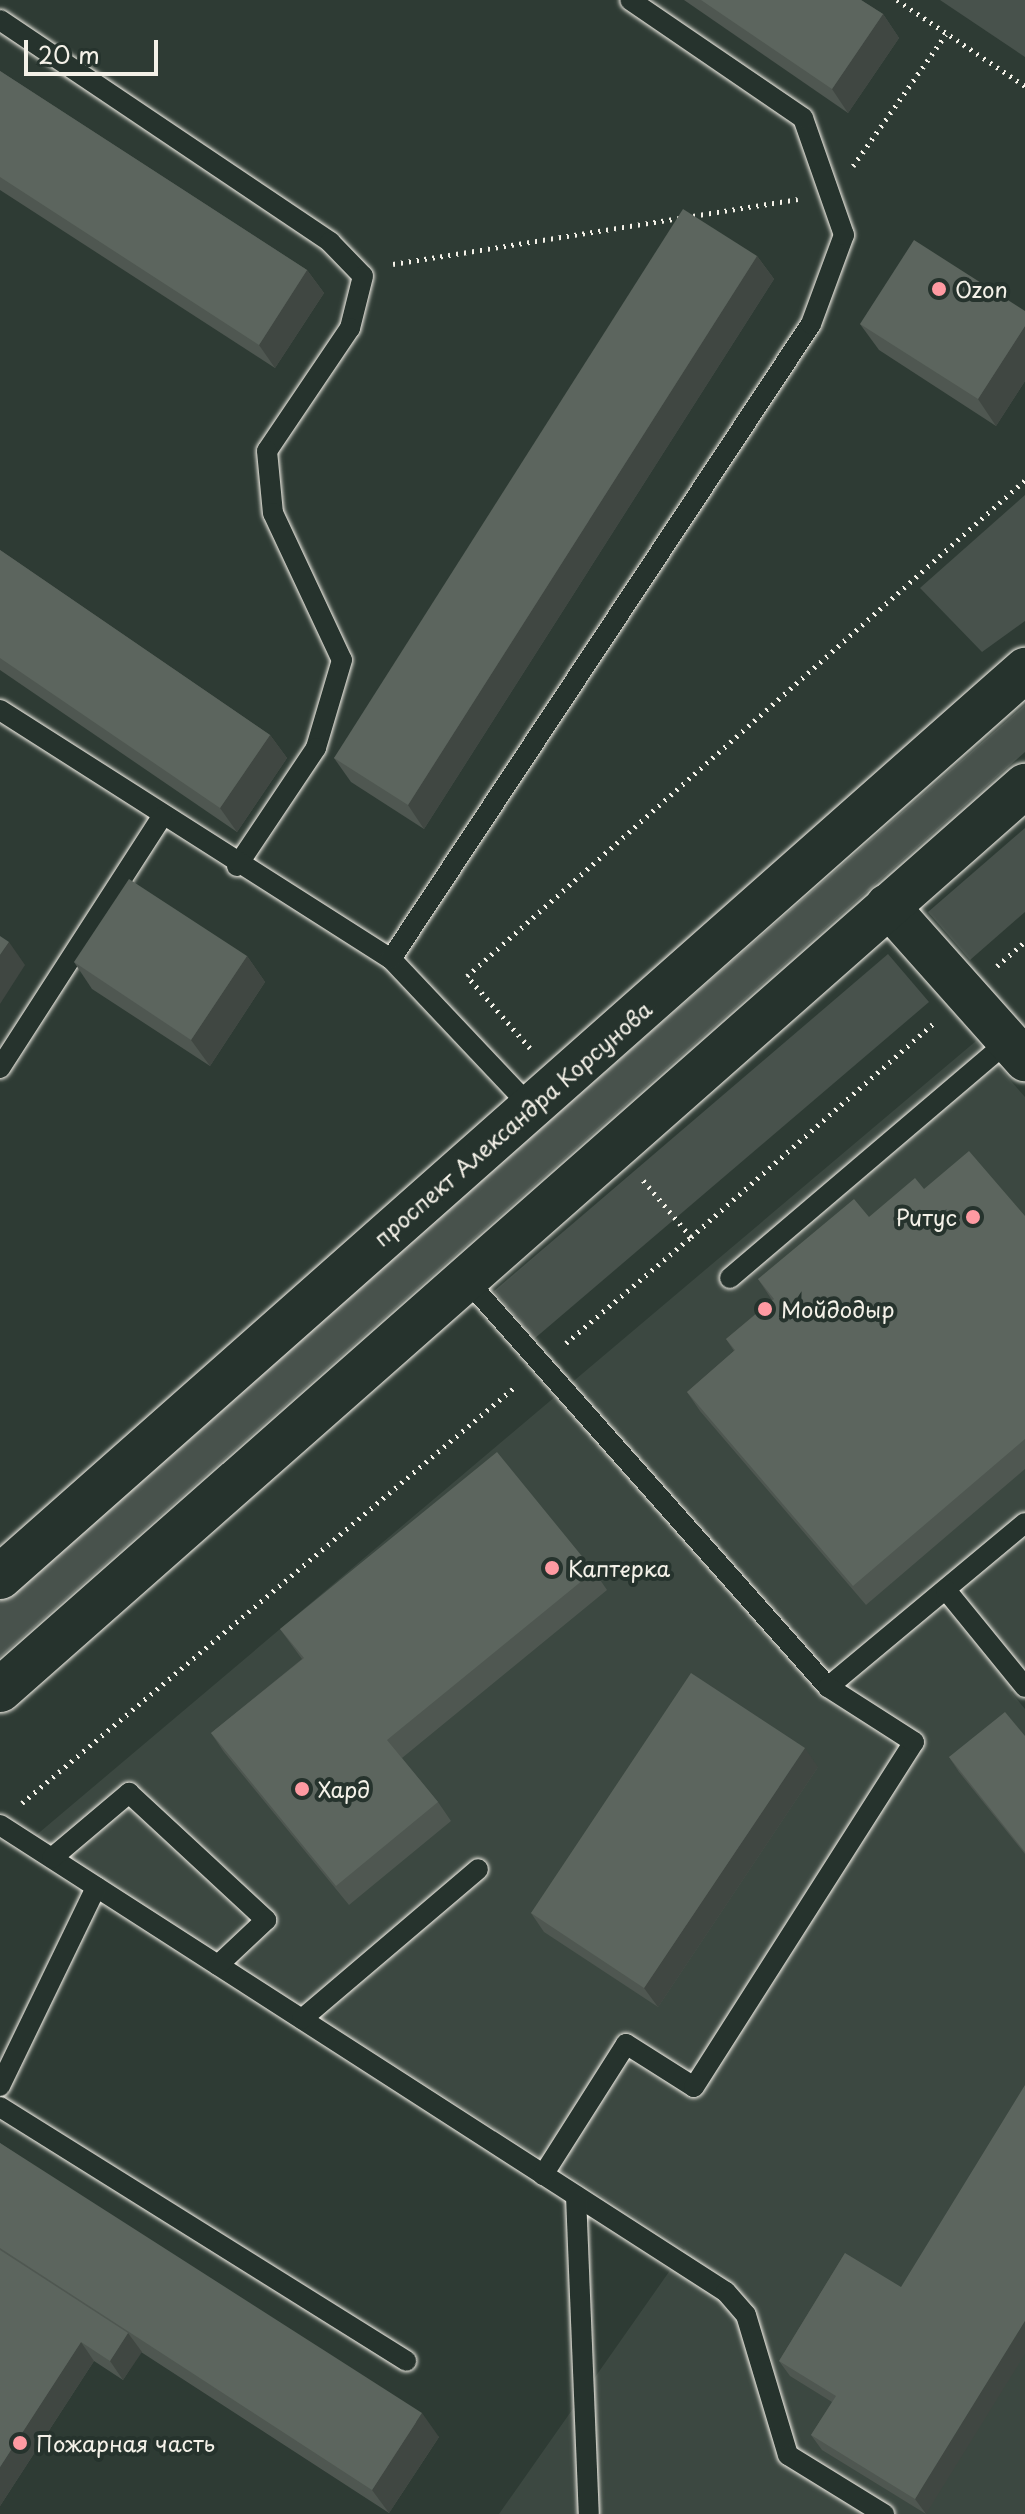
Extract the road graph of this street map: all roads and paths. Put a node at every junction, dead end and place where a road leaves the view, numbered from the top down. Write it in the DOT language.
graph roads {
  1 [pos="630,0"];
  2 [pos="897,0"];
  3 [pos="0,20"];
  4 [pos="946,34"];
  5 [pos="1025,86"];
  6 [pos="834,194"];
  7 [pos="363,276"];
  8 [pos="1025,480"];
  9 [pos="1025,670"];
  10 [pos="0,710"];
  11 [pos="1025,786"];
  12 [pos="162,817"];
  13 [pos="237,866"];
  14 [pos="887,905"];
  15 [pos="1025,942"];
  16 [pos="391,959"];
  17 [pos="966,994"];
  18 [pos="1016,1050"];
  19 [pos="0,1068"];
  20 [pos="545,1094"];
  21 [pos="614,1146"];
  22 [pos="691,1237"];
  23 [pos="465,1278"];
  24 [pos="730,1278"];
  25 [pos="542,1364"];
  26 [pos="1025,1523"];
  27 [pos="0,1577"];
  28 [pos="946,1590"];
  29 [pos="828,1687"];
  30 [pos="1025,1687"];
  31 [pos="0,1690"];
  32 [pos="6,1818"];
  33 [pos="52,1858"];
  34 [pos="478,1869"];
  35 [pos="96,1887"];
  36 [pos="218,1965"];
  37 [pos="302,2019"];
  38 [pos="0,2086"];
  39 [pos="0,2107"];
  40 [pos="543,2175"];
  41 [pos="576,2196"];
  42 [pos="406,2361"];
  43 [pos="589,2514"];
  44 [pos="884,2514"];
  1 -- 6 [label="lane"];
  2 -- 4 [label="path"];
  3 -- 7 [label="lane"];
  4 -- 5 [label="path"];
  4 -- 6 [label="path"];
  6 -- 7 [label="path"];
  6 -- 16 [label="lane"];
  7 -- 13 [label="lane"];
  8 -- 20 [label="path"];
  9 -- 20 [label="main road, проспект Александра Корсунова"];
  10 -- 12 [label="lane"];
  11 -- 14 [label="main road"];
  12 -- 13 [label="lane"];
  12 -- 19 [label="lane"];
  13 -- 16 [label="lane"];
  14 -- 17 [label="street"];
  14 -- 21 [label="main road"];
  15 -- 17 [label="path"];
  16 -- 20 [label="lane"];
  17 -- 18 [label="street"];
  17 -- 22 [label="path"];
  18 -- 24 [label="lane"];
  20 -- 27 [label="main road, проспект Александра Корсунова"];
  21 -- 22 [label="path"];
  21 -- 23 [label="main road"];
  22 -- 25 [label="path"];
  23 -- 25 [label="lane"];
  23 -- 31 [label="main road"];
  25 -- 29 [label="lane"];
  25 -- 32 [label="path"];
  26 -- 28 [label="lane"];
  28 -- 29 [label="lane"];
  28 -- 30 [label="lane"];
  29 -- 40 [label="lane"];
  32 -- 33 [label="lane"];
  33 -- 35 [label="lane"];
  33 -- 36 [label="lane"];
  34 -- 37 [label="lane"];
  35 -- 36 [label="lane"];
  35 -- 38 [label="lane"];
  36 -- 37 [label="lane"];
  37 -- 40 [label="lane"];
  39 -- 42 [label="lane"];
  40 -- 41 [label="lane"];
  41 -- 43 [label="lane"];
  41 -- 44 [label="lane"];
}
